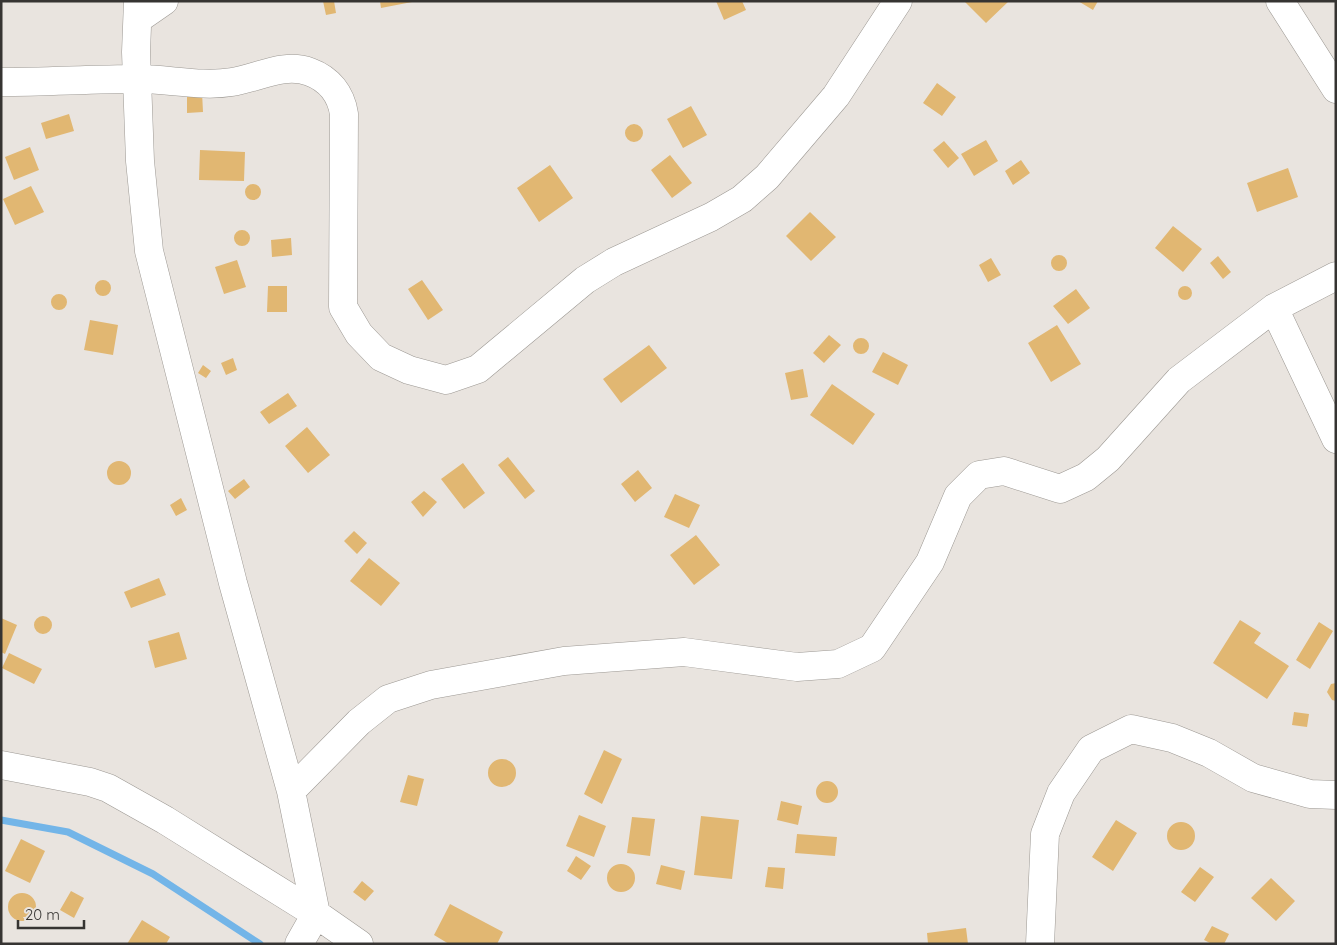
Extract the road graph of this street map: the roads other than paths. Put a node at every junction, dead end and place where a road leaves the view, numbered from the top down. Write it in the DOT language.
graph roads {
  1 [pos="164,1"];
  2 [pos="898,1"];
  3 [pos="1280,1"];
  4 [pos="138,10"];
  5 [pos="137,79"];
  6 [pos="1,82"];
  7 [pos="1336,90"];
  8 [pos="1336,276"];
  9 [pos="1274,308"];
  10 [pos="1336,439"];
  11 [pos="1,765"];
  12 [pos="291,790"];
  13 [pos="1336,795"];
  14 [pos="316,914"];
  15 [pos="299,944"];
  16 [pos="359,944"];
  17 [pos="1040,944"];
  1 -- 4 [label="street"];
  2 -- 5 [label="street"];
  3 -- 7 [label="street"];
  4 -- 5 [label="street"];
  5 -- 6 [label="street"];
  5 -- 12 [label="street"];
  8 -- 9 [label="street"];
  9 -- 10 [label="street"];
  9 -- 12 [label="street"];
  11 -- 14 [label="street"];
  12 -- 14 [label="street"];
  13 -- 17 [label="street"];
  14 -- 15 [label="street"];
  14 -- 16 [label="street"];
}
